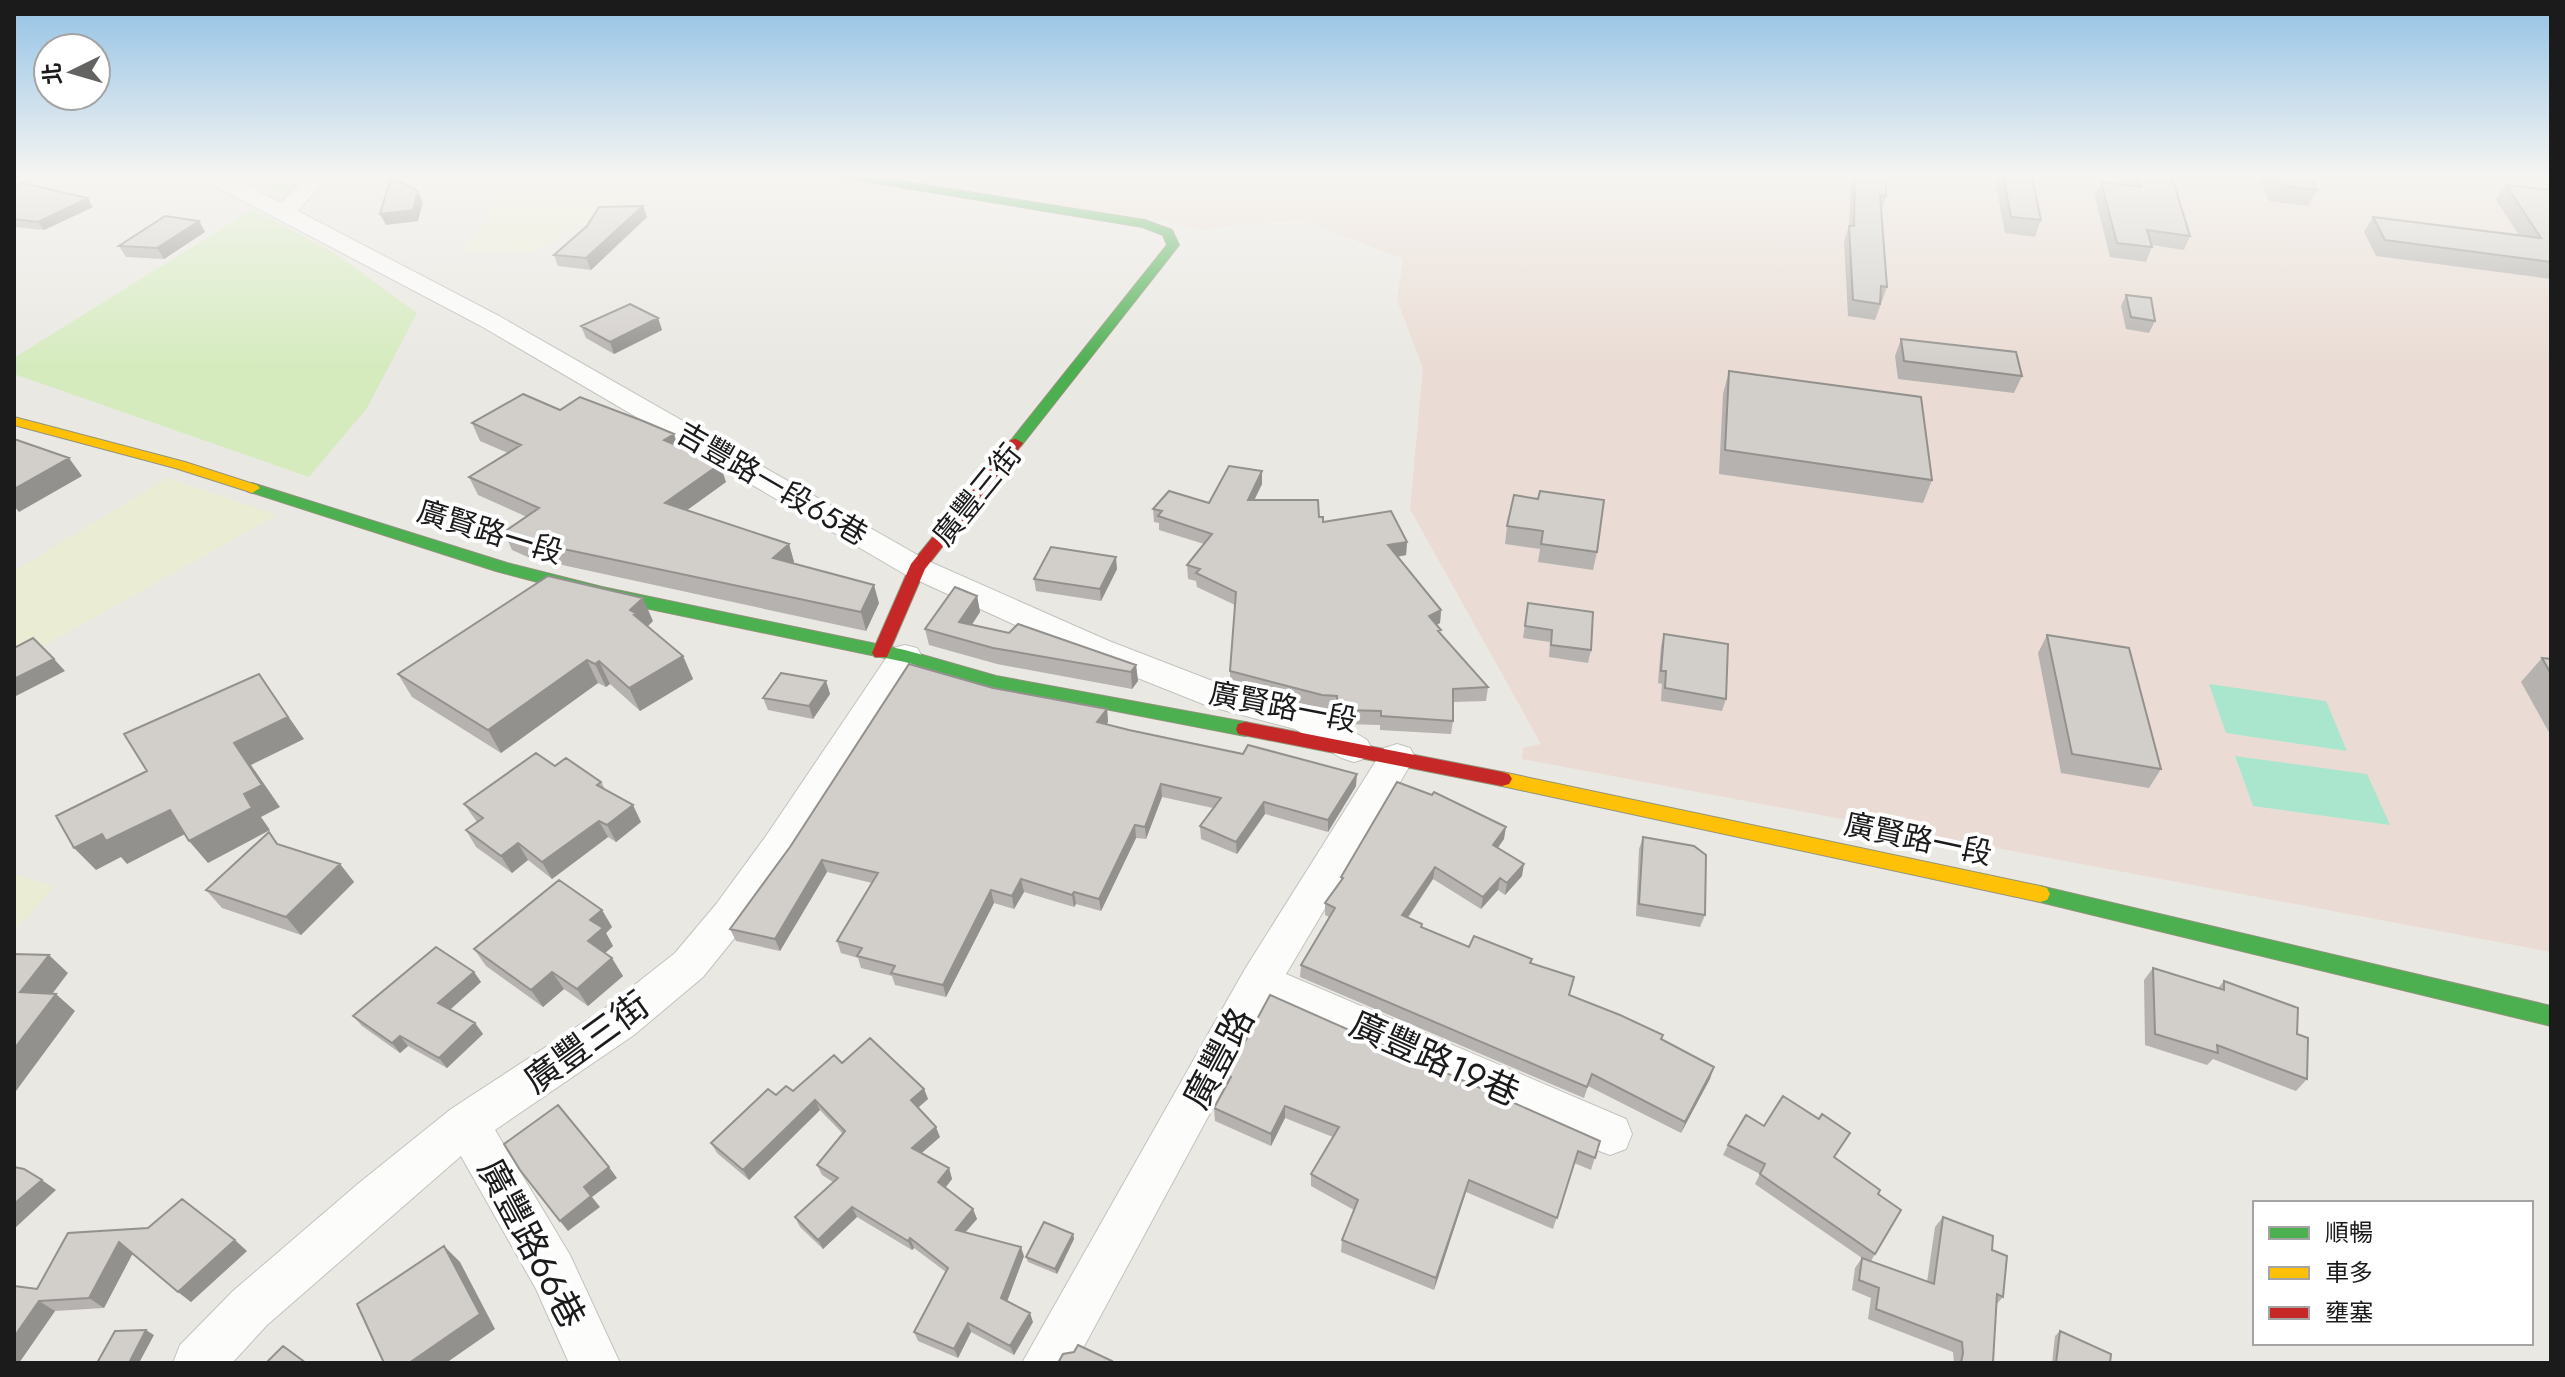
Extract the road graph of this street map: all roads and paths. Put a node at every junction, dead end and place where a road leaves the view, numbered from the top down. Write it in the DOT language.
graph roads {
  1 [pos="337,238"];
  2 [pos="1170,238"];
  3 [pos="14,421"];
  4 [pos="917,568"];
  5 [pos="893,654"];
  6 [pos="1354,749"];
  7 [pos="1397,757"];
  8 [pos="1260,981"];
  9 [pos="2551,1016"];
  10 [pos="467,1124"];
  11 [pos="1610,1134"];
  12 [pos="198,1363"];
  13 [pos="595,1363"];
  14 [pos="1047,1363"];
  1 -- 4 [label="street, 吉豐路一段65巷"];
  2 -- 4 [label="street, 廣豐三街"];
  3 -- 5 [label="street, 廣賢路一段"];
  4 -- 5 [label="street, 廣豐三街"];
  4 -- 6 [label="street, 吉豐路一段65巷"];
  5 -- 6 [label="street, 廣賢路一段"];
  5 -- 10 [label="street, 廣豐三街"];
  6 -- 7 [label="street, 廣賢路一段"];
  7 -- 8 [label="street, 廣豐路"];
  7 -- 9 [label="street, 廣賢路一段"];
  8 -- 11 [label="street, 廣豐路19巷"];
  8 -- 14 [label="street, 廣豐路"];
  10 -- 12 [label="street, 廣豐三街"];
  10 -- 13 [label="street, 廣豐路66巷"];
}
